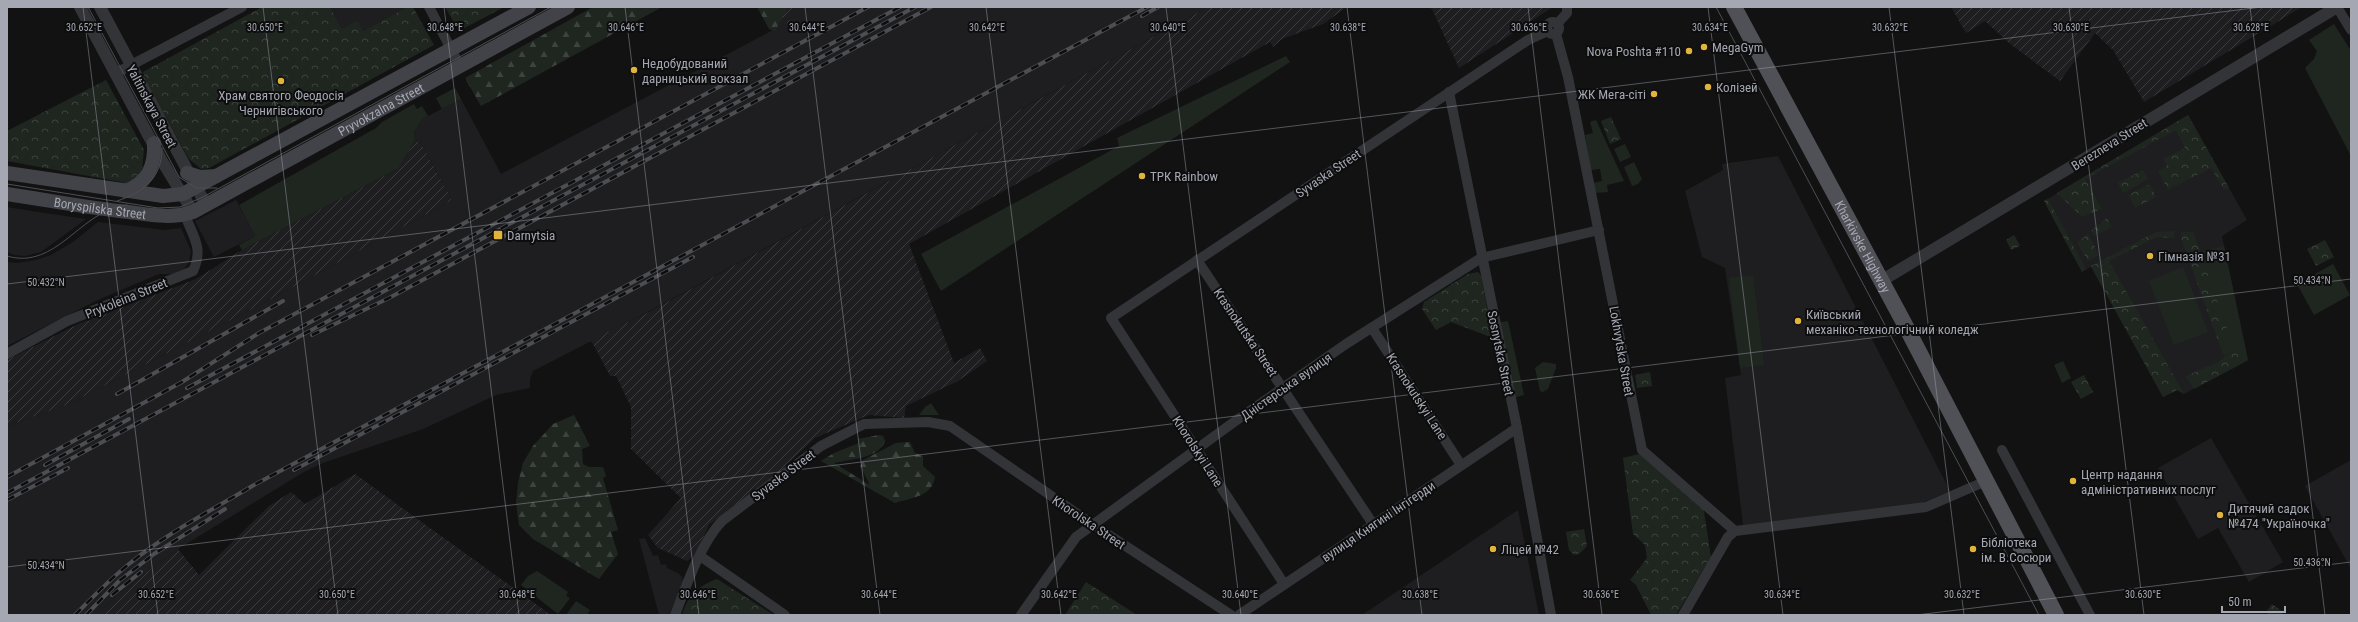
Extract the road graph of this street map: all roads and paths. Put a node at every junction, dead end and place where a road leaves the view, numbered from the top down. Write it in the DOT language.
graph roads {
  1 [pos="80,7"];
  2 [pos="100,7"];
  3 [pos="242,7"];
  4 [pos="428,7"];
  5 [pos="529,7"];
  6 [pos="568,7"];
  7 [pos="1567,7"];
  8 [pos="1734,7"];
  9 [pos="1747,7"];
  10 [pos="2337,7"];
  11 [pos="1554,29"];
  12 [pos="1746,29"];
  13 [pos="2351,30"];
  14 [pos="452,50"];
  15 [pos="131,65"];
  16 [pos="460,66"];
  17 [pos="116,73"];
  18 [pos="1449,92"];
  19 [pos="154,143"];
  20 [pos="187,172"];
  21 [pos="7,173"];
  22 [pos="220,175"];
  23 [pos="196,188"];
  24 [pos="125,191"];
  25 [pos="7,194"];
  26 [pos="183,194"];
  27 [pos="206,205"];
  28 [pos="189,213"];
  29 [pos="1599,230"];
  30 [pos="1481,258"];
  31 [pos="1198,260"];
  32 [pos="1881,281"];
  33 [pos="1111,318"];
  34 [pos="1372,328"];
  35 [pos="7,354"];
  36 [pos="1284,388"];
  37 [pos="950,426"];
  38 [pos="1516,428"];
  39 [pos="1198,450"];
  40 [pos="2002,450"];
  41 [pos="1461,465"];
  42 [pos="1986,481"];
  43 [pos="1092,524"];
  44 [pos="1373,524"];
  45 [pos="1735,530"];
  46 [pos="700,556"];
  47 [pos="1284,584"];
  48 [pos="675,615"];
  49 [pos="784,615"];
  50 [pos="1021,615"];
  51 [pos="1231,615"];
  52 [pos="1239,615"];
  53 [pos="1551,615"];
  54 [pos="1683,615"];
  55 [pos="2056,615"];
  56 [pos="2090,615"];
  1 -- 17 [label="street, Yaltinskaya Street"];
  2 -- 15 [label="street, Yaltinskaya Street"];
  3 -- 15 [label="street"];
  4 -- 14 [label="street"];
  5 -- 14 [label="main road, Pryvokzalna Street"];
  6 -- 16 [label="main road, Pryvokzalna Street"];
  7 -- 11 [label="street"];
  8 -- 12 [label="main road, Kharkivske Highway"];
  9 -- 12 [label="main road"];
  10 -- 13 [label="street"];
  10 -- 32 [label="street, Berezneva Street"];
  11 -- 18 [label="street, Syvaska Street"];
  11 -- 29 [label="street, Lokhvytska Street"];
  12 -- 32 [label="main road, Kharkivske Highway"];
  14 -- 16 [label="street"];
  14 -- 22 [label="main road, Pryvokzalna Street"];
  15 -- 17 [label="street"];
  15 -- 20 [label="street, Yaltinskaya Street"];
  16 -- 27 [label="main road, Pryvokzalna Street"];
  17 -- 19 [label="street, Yaltinskaya Street"];
  18 -- 30 [label="street, Sosnytska Street"];
  18 -- 31 [label="street, Syvaska Street"];
  19 -- 24 [label="main road"];
  19 -- 26 [label="street, Yaltinskaya Street"];
  20 -- 22 [label="main road"];
  20 -- 23 [label="street, Yaltinskaya Street"];
  21 -- 24 [label="main road, Boryspilska Street"];
  22 -- 23 [label="main road, Pryvokzalna Street"];
  23 -- 26 [label="main road, Pryvokzalna Street"];
  23 -- 27 [label="street, Yaltinskaya Street"];
  24 -- 26 [label="main road, Boryspilska Street"];
  25 -- 28 [label="main road, Boryspilska Street"];
  26 -- 28 [label="street, Yaltinskaya Street"];
  27 -- 28 [label="main road, Pryvokzalna Street"];
  28 -- 35 [label="street, Prykoleina Street"];
  29 -- 30 [label="street, Дністерська вулиця"];
  29 -- 45 [label="street, Lokhvytska Street"];
  30 -- 34 [label="street, Дністерська вулиця"];
  30 -- 38 [label="street, Sosnytska Street"];
  31 -- 33 [label="street, Syvaska Street"];
  31 -- 36 [label="street, Krasnokutska Street"];
  32 -- 42 [label="main road, Kharkivske Highway"];
  33 -- 39 [label="street, Khorolskyi Lane"];
  34 -- 36 [label="street, Дністерська вулиця"];
  34 -- 41 [label="street, Krasnokutskyi Lane"];
  36 -- 39 [label="street, Дністерська вулиця"];
  36 -- 44 [label="street, Krasnokutska Street"];
  37 -- 43 [label="street, Khorolska Street"];
  37 -- 46 [label="street, Syvaska Street"];
  38 -- 41 [label="street, вулиця Княгині Інгігерди"];
  38 -- 53 [label="street, Sosnytska Street"];
  39 -- 43 [label="street, Дністерська вулиця"];
  39 -- 47 [label="street, Khorolskyi Lane"];
  40 -- 56 [label="street"];
  41 -- 44 [label="street, вулиця Княгині Інгігерди"];
  42 -- 45 [label="street"];
  42 -- 55 [label="main road, Kharkivske Highway"];
  43 -- 50 [label="street, Дністерська вулиця"];
  43 -- 51 [label="street, Khorolska Street"];
  44 -- 47 [label="street, вулиця Княгині Інгігерди"];
  45 -- 54 [label="street"];
  46 -- 48 [label="street, Syvaska Street"];
  46 -- 49 [label="street"];
  47 -- 52 [label="street, вулиця Княгині Інгігерди"];
}
